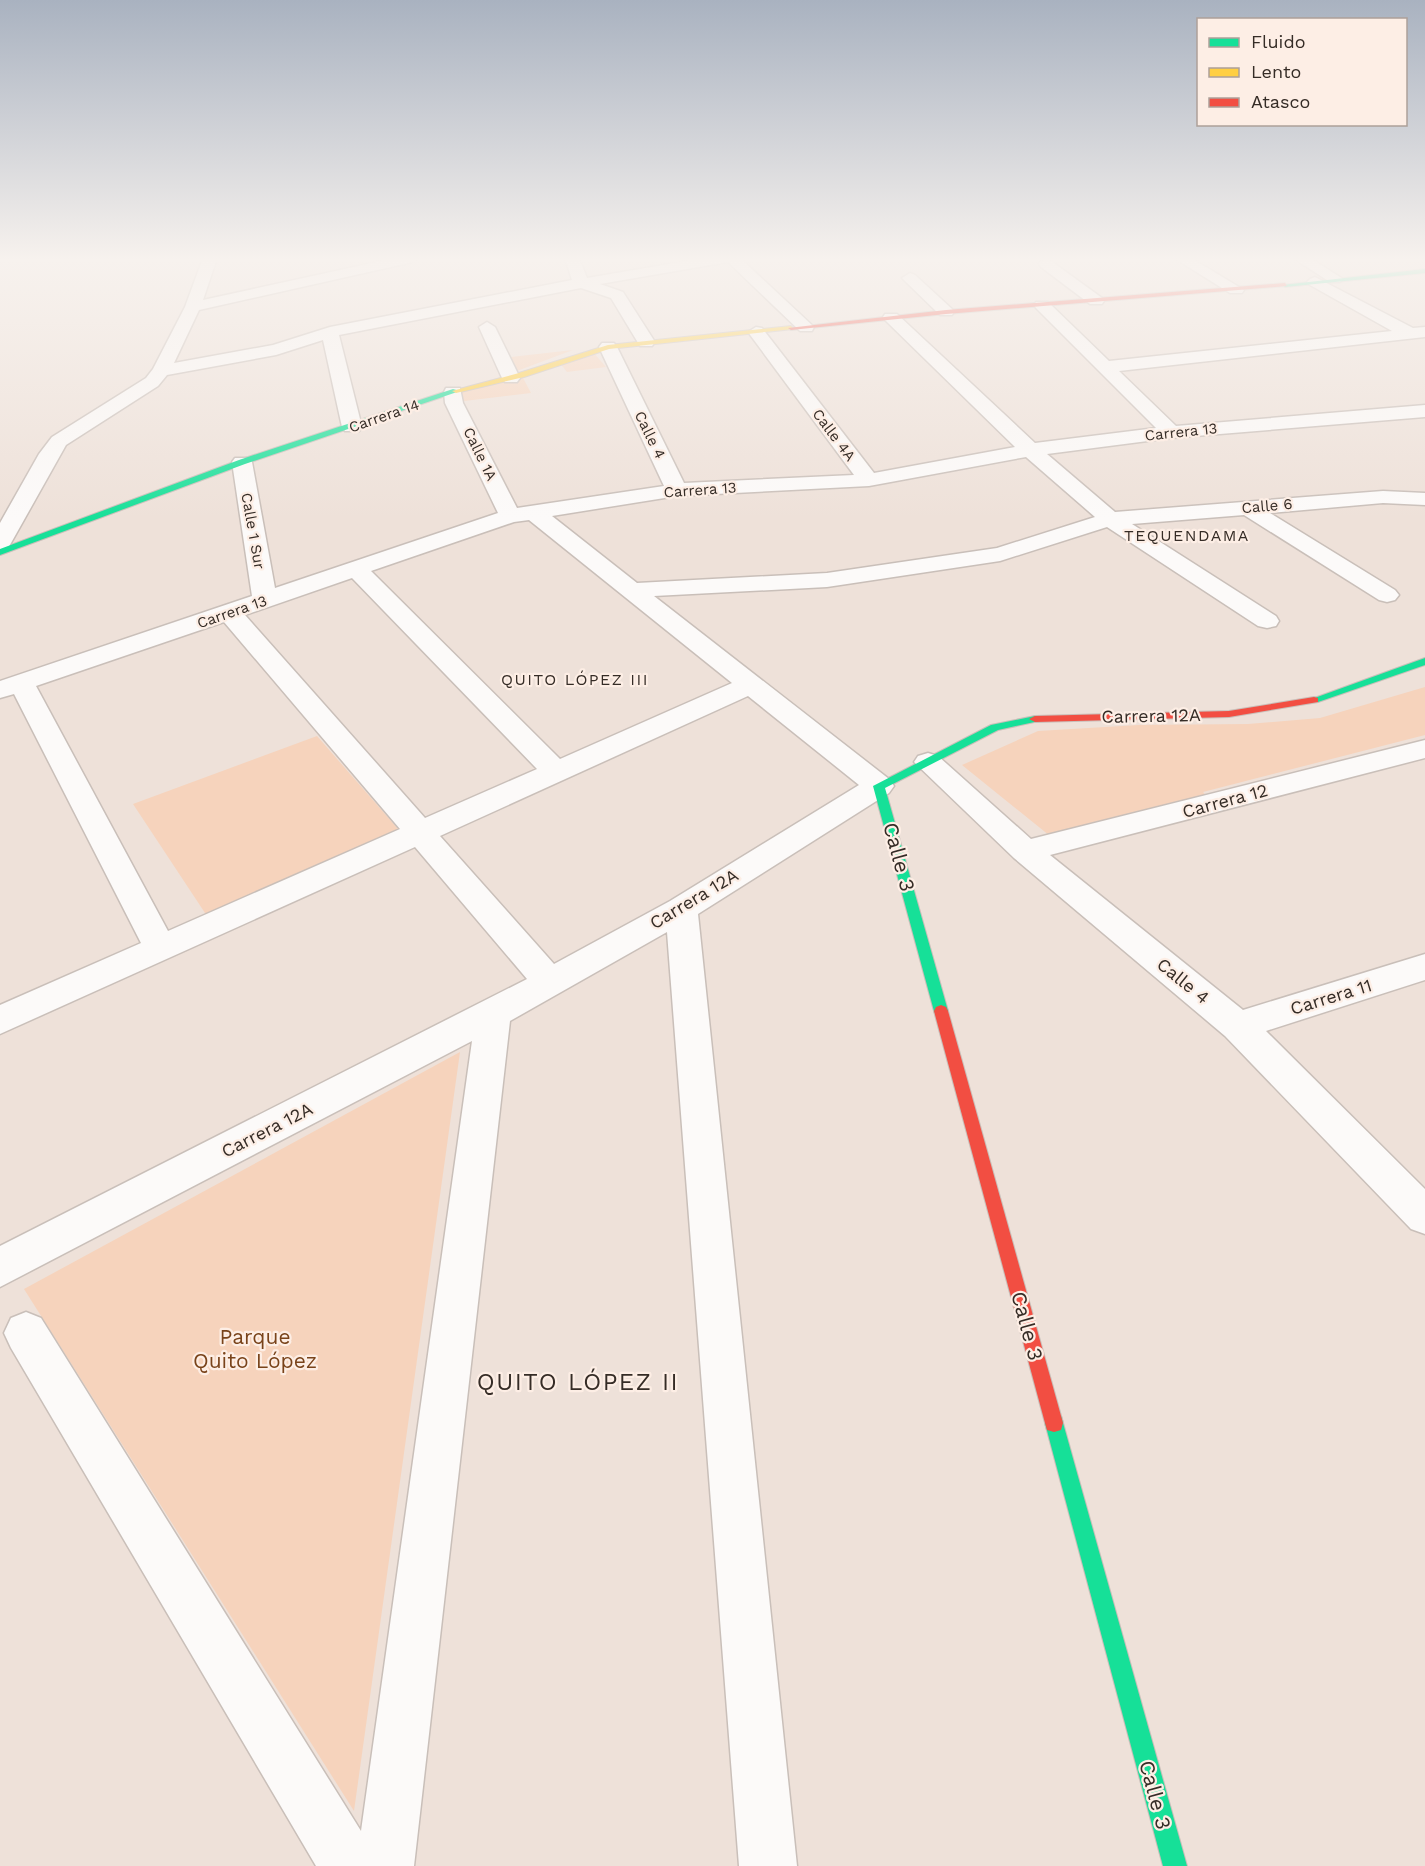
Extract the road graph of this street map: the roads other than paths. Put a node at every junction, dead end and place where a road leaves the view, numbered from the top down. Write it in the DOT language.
graph roads {
  1 [pos="174,345"];
  2 [pos="291,345"];
  3 [pos="333,345"];
  4 [pos="496,345"];
  5 [pos="623,345"];
  6 [pos="766,345"];
  7 [pos="920,345"];
  8 [pos="1082,345"];
  9 [pos="1300,345"];
  10 [pos="608,347"];
  11 [pos="1104,367"];
  12 [pos="161,371"];
  13 [pos="511,378"];
  14 [pos="453,392"];
  15 [pos="1425,411"];
  16 [pos="352,427"];
  17 [pos="1171,432"];
  18 [pos="1030,450"];
  19 [pos="242,462"];
  20 [pos="869,480"];
  21 [pos="677,490"];
  22 [pos="1425,499"];
  23 [pos="1248,508"];
  24 [pos="522,514"];
  25 [pos="1110,519"];
  26 [pos="0,543"];
  27 [pos="0,552"];
  28 [pos="356,569"];
  29 [pos="633,590"];
  30 [pos="1387,595"];
  31 [pos="265,601"];
  32 [pos="230,613"];
  33 [pos="1267,621"];
  34 [pos="1425,661"];
  35 [pos="752,684"];
  36 [pos="10,687"];
  37 [pos="1425,749"];
  38 [pos="928,762"];
  39 [pos="557,772"];
  40 [pos="879,786"];
  41 [pos="421,832"];
  42 [pos="1025,851"];
  43 [pos="681,909"];
  44 [pos="161,949"];
  45 [pos="1425,967"];
  46 [pos="549,982"];
  47 [pos="493,1014"];
  48 [pos="0,1020"];
  49 [pos="1238,1026"];
  50 [pos="1425,1216"];
  51 [pos="0,1267"];
  52 [pos="26,1333"];
  53 [pos="349,1866"];
  54 [pos="385,1866"];
  55 [pos="768,1866"];
  56 [pos="1175,1866"];
  1 -- 12 [label="street"];
  2 -- 12 [label="street"];
  3 -- 16 [label="street"];
  4 -- 13 [label="street"];
  5 -- 10 [label="street, Carrera 14"];
  6 -- 20 [label="street, Calle 4A"];
  7 -- 18 [label="street"];
  8 -- 11 [label="street"];
  9 -- 11 [label="street"];
  10 -- 13 [label="street, Carrera 14"];
  10 -- 21 [label="street, Calle 4"];
  11 -- 17 [label="street"];
  12 -- 26 [label="street"];
  13 -- 14 [label="street, Carrera 14"];
  14 -- 16 [label="street, Carrera 14"];
  14 -- 24 [label="street, Calle 1A"];
  15 -- 17 [label="street, Carrera 13"];
  16 -- 19 [label="street, Carrera 14"];
  17 -- 18 [label="street, Carrera 13"];
  18 -- 20 [label="street, Carrera 13"];
  18 -- 25 [label="street"];
  19 -- 27 [label="street, Carrera 14"];
  19 -- 31 [label="street, Calle 1 Sur"];
  20 -- 21 [label="street, Carrera 13"];
  21 -- 24 [label="street, Carrera 13"];
  22 -- 23 [label="street, Calle 6"];
  23 -- 25 [label="street, Calle 6"];
  23 -- 30 [label="street"];
  24 -- 28 [label="street, Carrera 13"];
  24 -- 29 [label="street"];
  25 -- 29 [label="street, Calle 6"];
  25 -- 33 [label="street"];
  28 -- 31 [label="street, Carrera 13"];
  28 -- 39 [label="street"];
  29 -- 35 [label="street"];
  31 -- 32 [label="street, Carrera 13"];
  32 -- 36 [label="street, Carrera 13"];
  32 -- 41 [label="street"];
  34 -- 38 [label="street, Carrera 12A"];
  35 -- 39 [label="street"];
  35 -- 40 [label="street"];
  36 -- 44 [label="street"];
  37 -- 42 [label="street, Carrera 12"];
  38 -- 40 [label="street, Carrera 12A"];
  38 -- 42 [label="street, Calle 4"];
  39 -- 41 [label="street"];
  40 -- 43 [label="street, Carrera 12A"];
  40 -- 56 [label="street, Calle 3"];
  41 -- 44 [label="street"];
  41 -- 46 [label="street"];
  42 -- 49 [label="street, Calle 4"];
  43 -- 46 [label="street, Carrera 12A"];
  43 -- 55 [label="street"];
  44 -- 48 [label="street"];
  45 -- 49 [label="street, Carrera 11"];
  46 -- 47 [label="street, Carrera 12A"];
  47 -- 51 [label="street, Carrera 12A"];
  47 -- 54 [label="street"];
  49 -- 50 [label="street, Calle 4"];
  52 -- 53 [label="street"];
}
